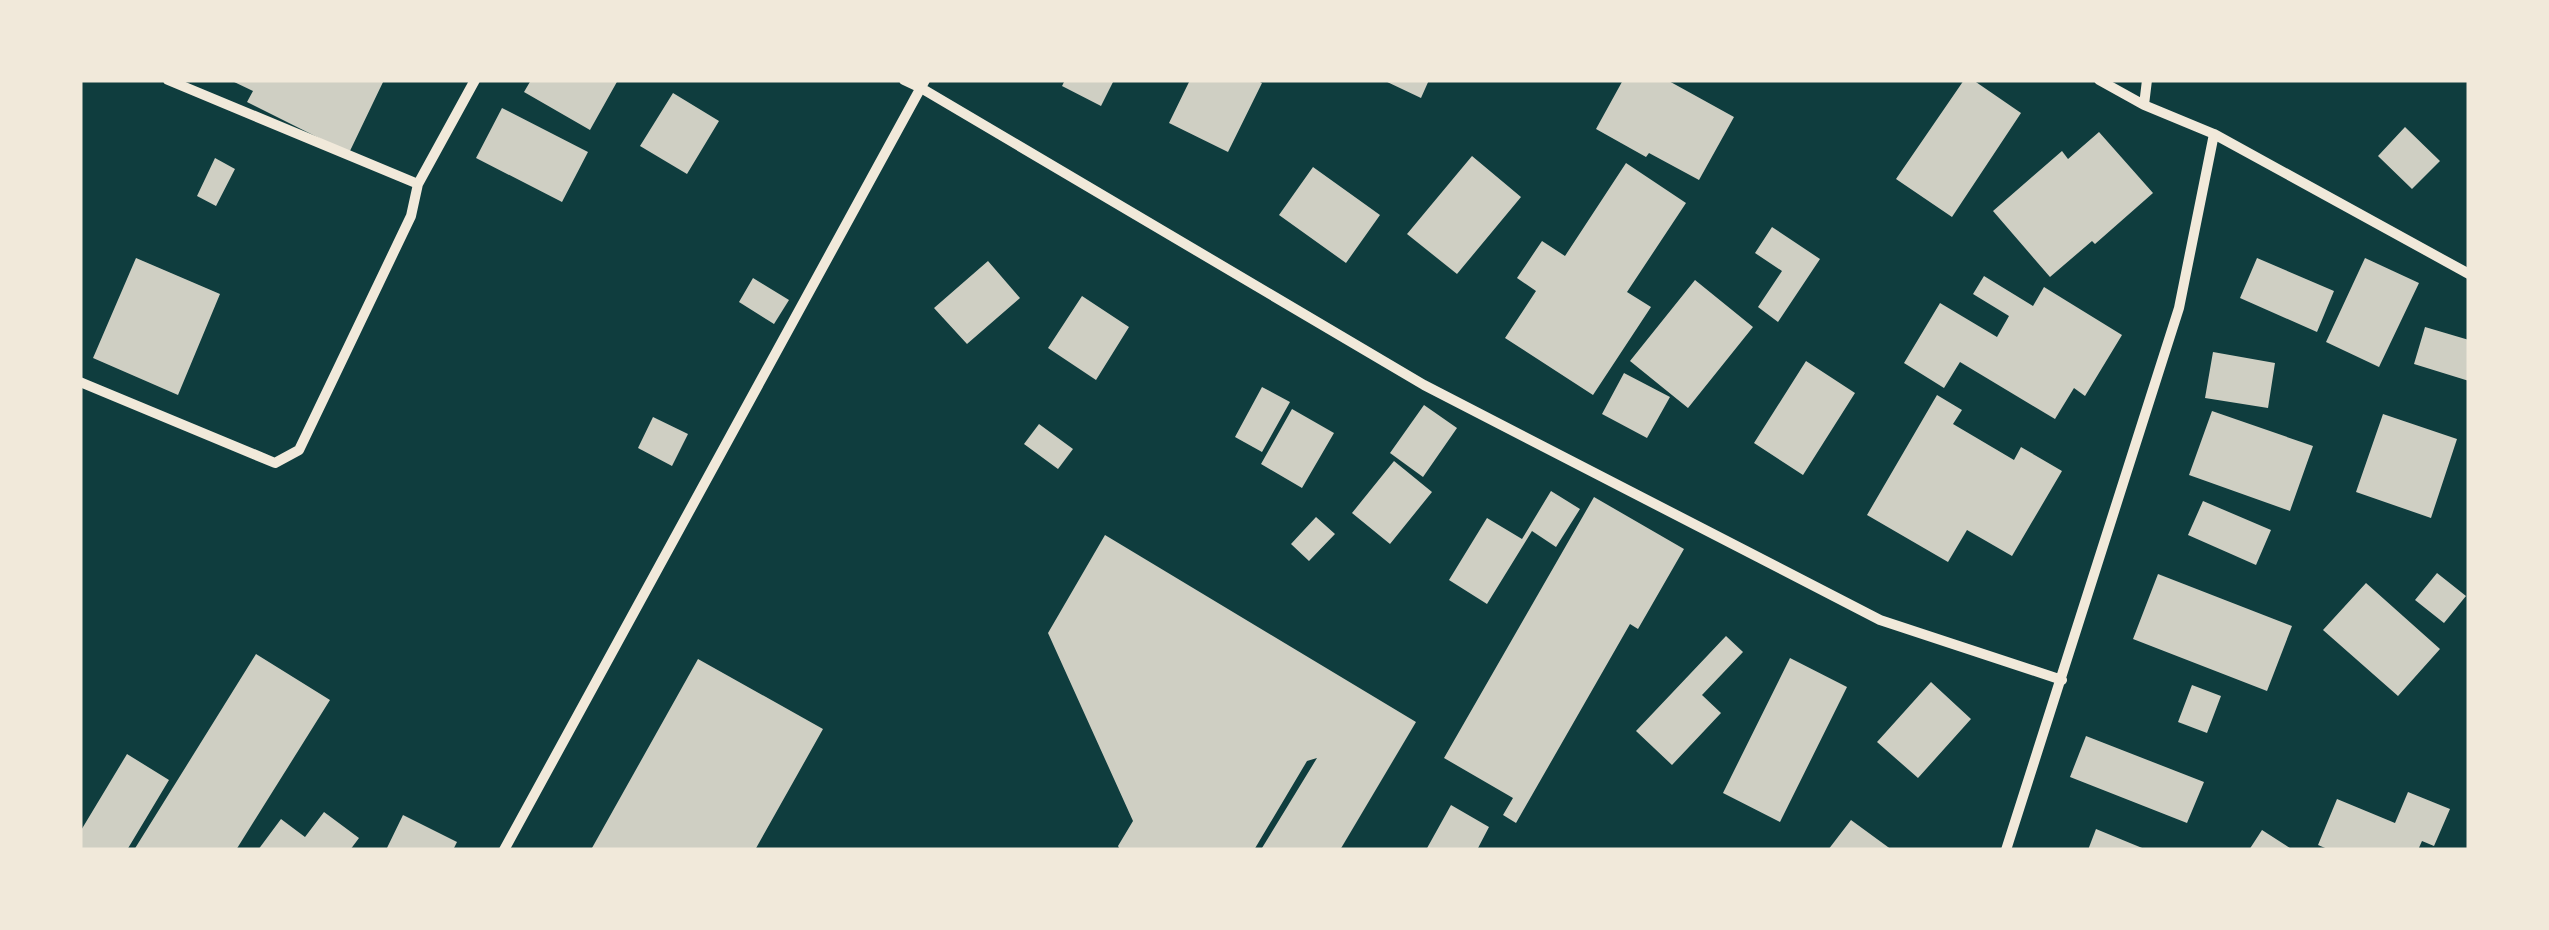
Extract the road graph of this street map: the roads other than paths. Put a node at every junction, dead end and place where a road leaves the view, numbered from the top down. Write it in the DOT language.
graph roads {
  1 [pos="168,80"];
  2 [pos="475,80"];
  3 [pos="904,80"];
  4 [pos="2100,80"];
  5 [pos="2147,80"];
  6 [pos="923,84"];
  7 [pos="2144,105"];
  8 [pos="2214,134"];
  9 [pos="418,184"];
  10 [pos="2469,274"];
  11 [pos="80,382"];
  12 [pos="2062,680"];
  13 [pos="504,850"];
  14 [pos="2006,850"];
  1 -- 9 [label="street"];
  2 -- 9 [label="street"];
  3 -- 6 [label="street"];
  4 -- 7 [label="street"];
  5 -- 7 [label="street"];
  6 -- 12 [label="street"];
  6 -- 13 [label="street"];
  7 -- 8 [label="street"];
  8 -- 10 [label="street"];
  8 -- 12 [label="street"];
  9 -- 11 [label="street"];
  12 -- 14 [label="street"];
}
